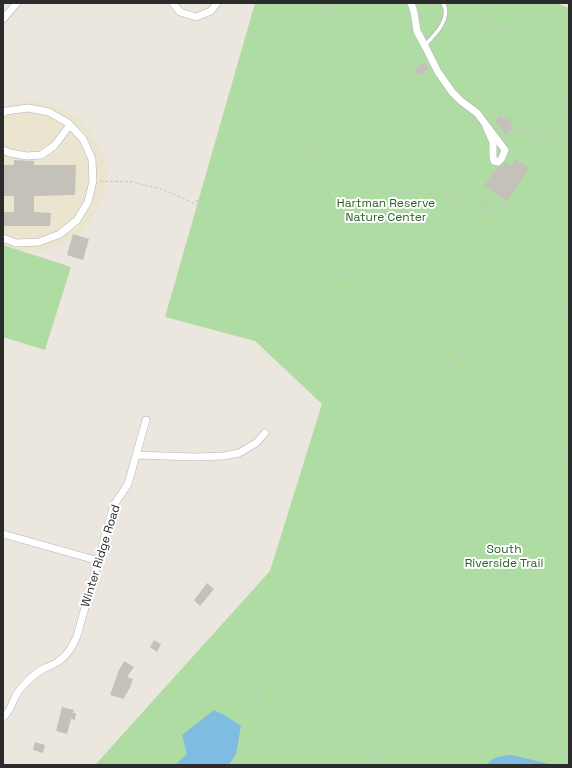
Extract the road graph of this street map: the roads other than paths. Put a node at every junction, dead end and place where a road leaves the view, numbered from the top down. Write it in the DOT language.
graph roads {
  1 [pos="17,3"];
  2 [pos="173,3"];
  3 [pos="217,3"];
  4 [pos="411,3"];
  5 [pos="443,3"];
  6 [pos="3,19"];
  7 [pos="425,45"];
  8 [pos="3,113"];
  9 [pos="70,125"];
  10 [pos="485,125"];
  11 [pos="3,150"];
  12 [pos="3,238"];
  13 [pos="146,420"];
  14 [pos="265,432"];
  15 [pos="136,455"];
  16 [pos="3,534"];
  17 [pos="99,560"];
  18 [pos="3,717"];
  1 -- 6 [label="street"];
  2 -- 3 [label="street"];
  4 -- 7 [label="street"];
  5 -- 7 [label="lane"];
  7 -- 10 [label="street"];
  8 -- 9 [label="street"];
  9 -- 11 [label="street"];
  9 -- 12 [label="street"];
  13 -- 15 [label="street, Winter Ridge Road"];
  14 -- 15 [label="street"];
  15 -- 17 [label="street, Winter Ridge Road"];
  16 -- 17 [label="street"];
  17 -- 18 [label="street, Winter Ridge Road"];
}
